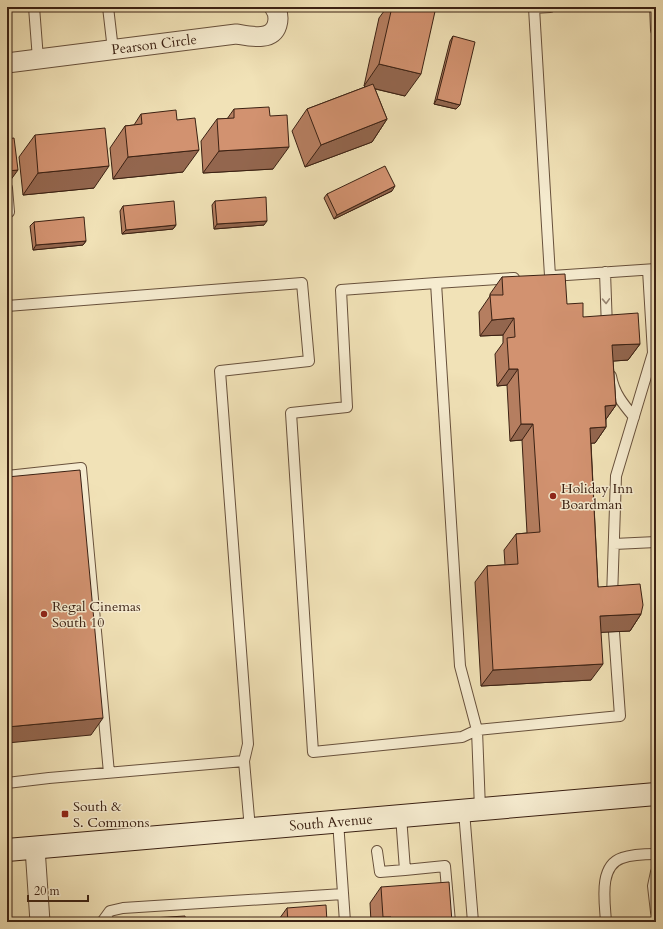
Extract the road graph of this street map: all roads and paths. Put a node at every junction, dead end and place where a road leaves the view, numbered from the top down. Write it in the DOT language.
graph roads {
  1 [pos="34,7"];
  2 [pos="108,7"];
  3 [pos="274,7"];
  4 [pos="550,7"];
  5 [pos="655,7"];
  6 [pos="656,30"];
  7 [pos="113,50"];
  8 [pos="38,59"];
  9 [pos="7,63"];
  10 [pos="7,188"];
  11 [pos="7,212"];
  12 [pos="652,270"];
  13 [pos="605,272"];
  14 [pos="537,276"];
  15 [pos="550,276"];
  16 [pos="524,277"];
  17 [pos="436,283"];
  18 [pos="7,306"];
  19 [pos="607,330"];
  20 [pos="609,364"];
  21 [pos="634,417"];
  22 [pos="7,476"];
  23 [pos="656,542"];
  24 [pos="614,544"];
  25 [pos="612,602"];
  26 [pos="614,632"];
  27 [pos="477,730"];
  28 [pos="244,761"];
  29 [pos="109,773"];
  30 [pos="7,783"];
  31 [pos="656,794"];
  32 [pos="472,810"];
  33 [pos="400,816"];
  34 [pos="338,821"];
  35 [pos="250,830"];
  36 [pos="35,848"];
  37 [pos="7,850"];
  38 [pos="378,851"];
  39 [pos="656,854"];
  40 [pos="405,870"];
  41 [pos="656,872"];
  42 [pos="343,894"];
  43 [pos="656,912"];
  44 [pos="40,922"];
  45 [pos="102,922"];
  46 [pos="345,922"];
  47 [pos="450,922"];
  48 [pos="473,922"];
  49 [pos="606,922"];
  1 -- 8 [label="lane"];
  2 -- 7 [label="lane"];
  3 -- 7 [label="street, Pearson Circle"];
  4 -- 15 [label="lane"];
  5 -- 6 [label="lane"];
  7 -- 8 [label="street, Pearson Circle"];
  8 -- 9 [label="street, Pearson Circle"];
  10 -- 11 [label="lane"];
  12 -- 13 [label="lane"];
  12 -- 21 [label="lane"];
  13 -- 15 [label="lane"];
  13 -- 19 [label="lane, one-way"];
  14 -- 15 [label="lane"];
  16 -- 17 [label="lane"];
  17 -- 27 [label="lane"];
  17 -- 27 [label="lane"];
  18 -- 28 [label="lane"];
  20 -- 21 [label="lane"];
  21 -- 24 [label="lane"];
  22 -- 29 [label="lane"];
  23 -- 24 [label="lane"];
  24 -- 25 [label="lane"];
  26 -- 27 [label="lane"];
  27 -- 32 [label="lane"];
  28 -- 29 [label="lane"];
  28 -- 35 [label="lane"];
  29 -- 30 [label="lane"];
  31 -- 32 [label="main road, South Avenue"];
  32 -- 33 [label="main road, South Avenue"];
  32 -- 48 [label="lane"];
  33 -- 34 [label="main road, South Avenue"];
  33 -- 40 [label="lane"];
  34 -- 35 [label="main road, South Avenue"];
  34 -- 42 [label="lane"];
  35 -- 36 [label="main road, South Avenue"];
  36 -- 37 [label="main road, South Avenue"];
  36 -- 44 [label="street"];
  38 -- 40 [label="lane"];
  39 -- 49 [label="lane"];
  40 -- 47 [label="lane"];
  41 -- 43 [label="lane"];
  42 -- 45 [label="lane"];
  42 -- 46 [label="lane"];
}
